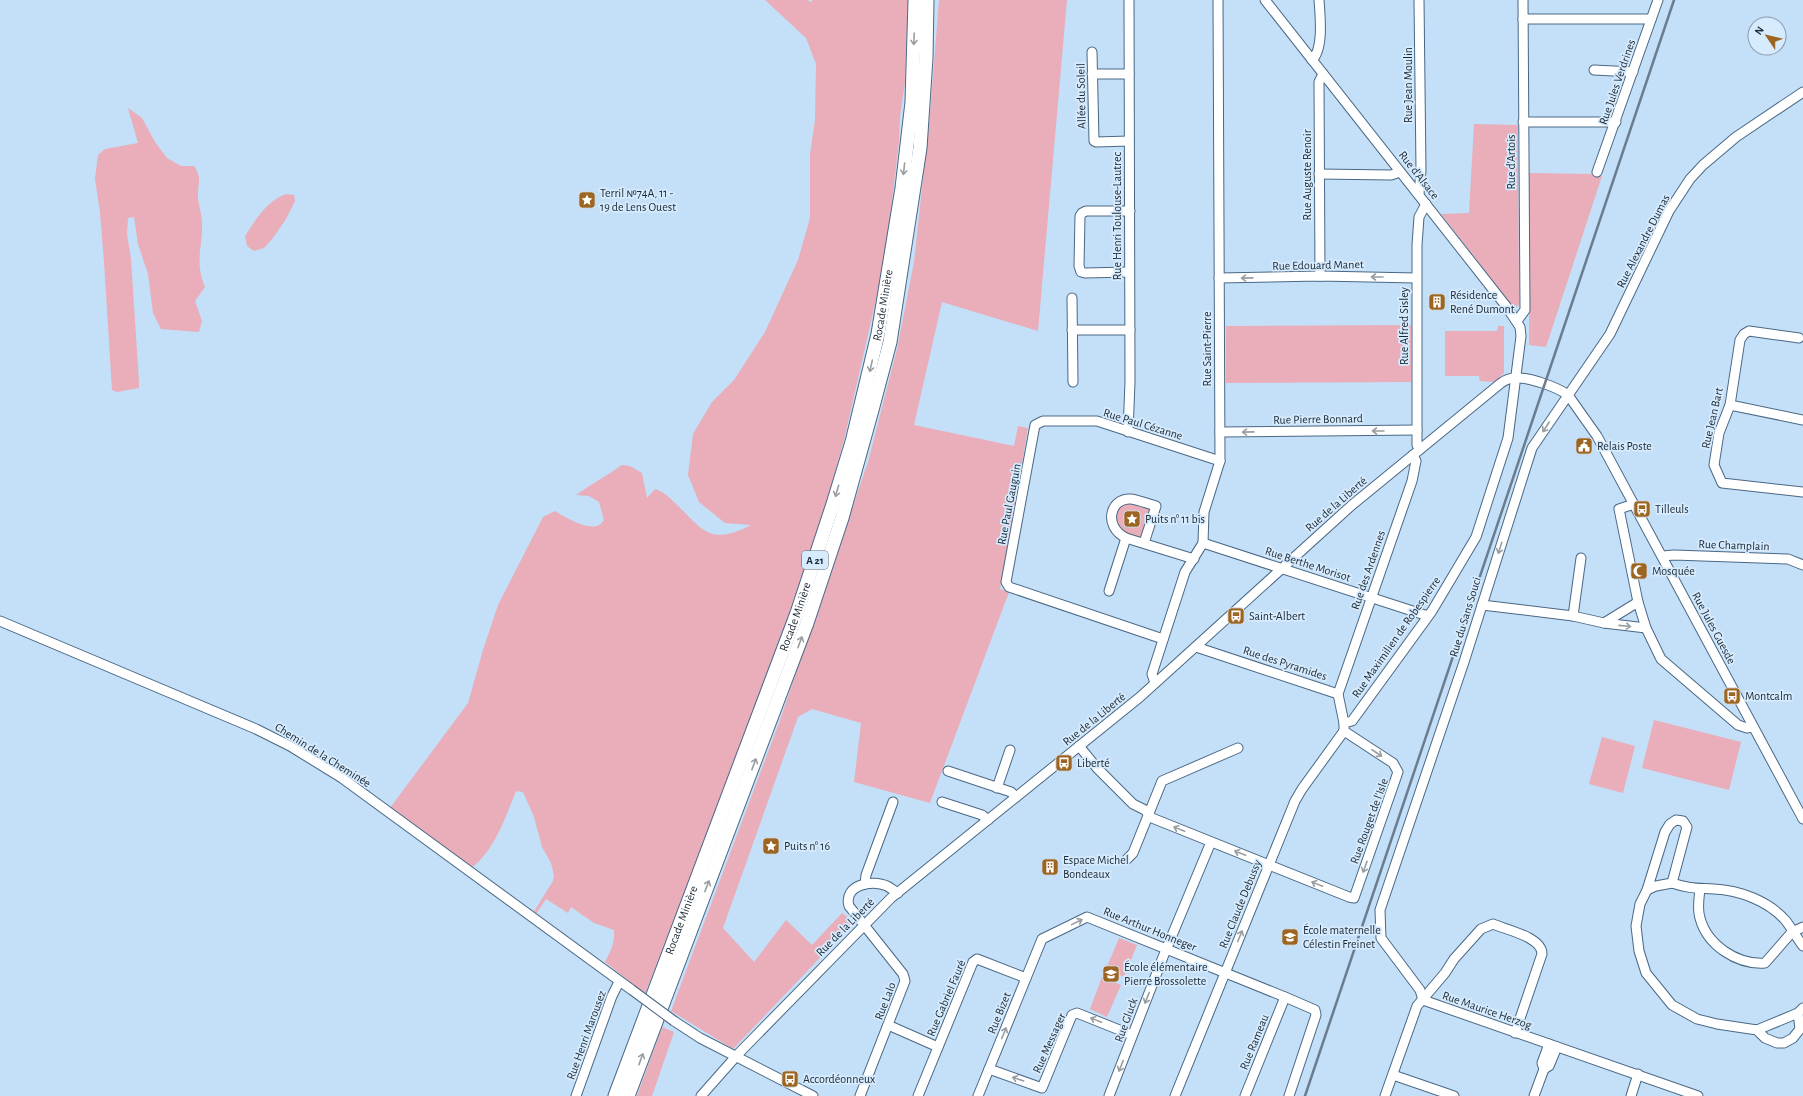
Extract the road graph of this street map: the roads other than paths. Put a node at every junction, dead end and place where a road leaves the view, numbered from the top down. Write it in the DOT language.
graph roads {
  1 [pos="915,0"];
  2 [pos="927,0"];
  3 [pos="1129,0"];
  4 [pos="1218,0"];
  5 [pos="1265,0"];
  6 [pos="1320,0"];
  7 [pos="1419,0"];
  8 [pos="1523,0"];
  9 [pos="1658,0"];
  10 [pos="1523,19"];
  11 [pos="1651,19"];
  12 [pos="1092,52"];
  13 [pos="1312,60"];
  14 [pos="1594,70"];
  15 [pos="1633,72"];
  16 [pos="1092,74"];
  17 [pos="1129,74"];
  18 [pos="1323,74"];
  19 [pos="1803,92"];
  20 [pos="1523,122"];
  21 [pos="1616,122"];
  22 [pos="1129,141"];
  23 [pos="1420,170"];
  24 [pos="1597,172"];
  25 [pos="1319,174"];
  26 [pos="1403,175"];
  27 [pos="1419,194"];
  28 [pos="1426,204"];
  29 [pos="1130,211"];
  30 [pos="1129,272"];
  31 [pos="1320,276"];
  32 [pos="1219,278"];
  33 [pos="1416,278"];
  34 [pos="1072,298"];
  35 [pos="1517,321"];
  36 [pos="1072,330"];
  37 [pos="1130,330"];
  38 [pos="1799,338"];
  39 [pos="1517,378"];
  40 [pos="1073,382"];
  41 [pos="1568,395"];
  42 [pos="1730,405"];
  43 [pos="1803,420"];
  44 [pos="1035,425"];
  45 [pos="1417,430"];
  46 [pos="1128,432"];
  47 [pos="1220,432"];
  48 [pos="1416,452"];
  49 [pos="1220,461"];
  50 [pos="1803,492"];
  51 [pos="1634,504"];
  52 [pos="1126,538"];
  53 [pos="1144,543"];
  54 [pos="1203,543"];
  55 [pos="1663,556"];
  56 [pos="1194,558"];
  57 [pos="1581,558"];
  58 [pos="1803,565"];
  59 [pos="1282,568"];
  60 [pos="1109,591"];
  61 [pos="1372,597"];
  62 [pos="1638,602"];
  63 [pos="1482,606"];
  64 [pos="1428,616"];
  65 [pos="1573,616"];
  66 [pos="0,621"];
  67 [pos="1604,623"];
  68 [pos="1646,628"];
  69 [pos="1163,639"];
  70 [pos="1196,647"];
  71 [pos="1155,683"];
  72 [pos="1338,694"];
  73 [pos="1344,727"];
  74 [pos="1753,727"];
  75 [pos="1079,746"];
  76 [pos="1238,748"];
  77 [pos="1010,750"];
  78 [pos="948,771"];
  79 [pos="997,788"];
  80 [pos="1016,797"];
  81 [pos="893,802"];
  82 [pos="942,802"];
  83 [pos="1149,814"];
  84 [pos="1803,819"];
  85 [pos="988,820"];
  86 [pos="1210,842"];
  87 [pos="1399,853"];
  88 [pos="1127,859"];
  89 [pos="1269,864"];
  90 [pos="865,884"];
  91 [pos="1672,884"];
  92 [pos="1647,890"];
  93 [pos="1700,890"];
  94 [pos="898,893"];
  95 [pos="864,924"];
  96 [pos="1803,927"];
  97 [pos="1792,932"];
  98 [pos="1042,939"];
  99 [pos="1803,946"];
  100 [pos="1166,949"];
  101 [pos="1224,972"];
  102 [pos="1026,978"];
  103 [pos="619,982"];
  104 [pos="1285,997"];
  105 [pos="1422,1000"];
  106 [pos="1800,1011"];
  107 [pos="888,1025"];
  108 [pos="1757,1030"];
  109 [pos="1515,1033"];
  110 [pos="1132,1035"];
  111 [pos="1553,1046"];
  112 [pos="938,1047"];
  113 [pos="736,1056"];
  114 [pos="989,1069"];
  115 [pos="1638,1074"];
  116 [pos="1393,1075"];
  117 [pos="576,1096"];
  118 [pos="615,1096"];
  119 [pos="628,1096"];
  120 [pos="701,1096"];
  121 [pos="813,1096"];
  122 [pos="860,1096"];
  123 [pos="918,1096"];
  124 [pos="978,1096"];
  125 [pos="1109,1096"];
  126 [pos="1175,1096"];
  127 [pos="1245,1096"];
  128 [pos="1289,1096"];
  129 [pos="1386,1096"];
  130 [pos="1454,1096"];
  131 [pos="1534,1096"];
  132 [pos="1630,1096"];
  133 [pos="1698,1096"];
  1 -- 118 [label="highway, Rocade Minière / A 21, one-way"];
  119 -- 2 [label="highway, Rocade Minière / A 21, one-way"];
  3 -- 17 [label="street, Rue Henri Toulouse-Lautrec"];
  4 -- 32 [label="street, Rue Saint-Pierre"];
  5 -- 13 [label="street, Rue d'Alsace"];
  6 -- 13 [label="street"];
  7 -- 23 [label="street, Rue Jean Moulin"];
  8 -- 10 [label="street, Rue d'Artois"];
  9 -- 11 [label="street, Rue Jules Verdrines"];
  10 -- 11 [label="street"];
  10 -- 20 [label="street, Rue d'Artois"];
  11 -- 15 [label="street, Rue Jules Verdrines"];
  12 -- 16 [label="street, Allée du Soleil"];
  13 -- 18 [label="street, Rue d'Alsace"];
  14 -- 15 [label="street"];
  15 -- 21 [label="street, Rue Jules Verdrines"];
  16 -- 17 [label="street"];
  16 -- 22 [label="street, Allée du Soleil"];
  17 -- 22 [label="street, Rue Henri Toulouse-Lautrec"];
  18 -- 25 [label="street, Rue Auguste Renoir"];
  18 -- 26 [label="street, Rue d'Alsace"];
  19 -- 41 [label="street, Rue Alexandre Dumas"];
  20 -- 21 [label="street"];
  20 -- 35 [label="street, Rue d'Artois"];
  21 -- 24 [label="street, Rue Jules Verdrines"];
  22 -- 29 [label="street, Rue Henri Toulouse-Lautrec"];
  23 -- 26 [label="street"];
  23 -- 27 [label="street, Rue Jean Moulin"];
  25 -- 26 [label="street"];
  25 -- 31 [label="street, Rue Auguste Renoir"];
  26 -- 27 [label="street, Rue d'Alsace"];
  27 -- 28 [label="street, Rue d'Alsace"];
  28 -- 33 [label="street, Rue Alfred Sisley"];
  28 -- 35 [label="street, Rue d'Alsace"];
  29 -- 30 [label="street, Rue Henri Toulouse-Lautrec"];
  29 -- 30 [label="street"];
  30 -- 37 [label="street, Rue Henri Toulouse-Lautrec"];
  31 -- 32 [label="street, Rue Edouard Manet, one-way"];
  33 -- 31 [label="street, Rue Edouard Manet, one-way"];
  32 -- 47 [label="street, Rue Saint-Pierre"];
  33 -- 45 [label="street, Rue Alfred Sisley"];
  34 -- 36 [label="street"];
  35 -- 39 [label="street, Rue d'Alsace"];
  36 -- 37 [label="street"];
  36 -- 40 [label="street"];
  37 -- 46 [label="street, Rue Henri Toulouse-Lautrec"];
  38 -- 42 [label="street, Rue Jean Bart"];
  39 -- 41 [label="street"];
  39 -- 48 [label="street, Rue de la Liberté"];
  39 -- 64 [label="street, Rue Maximilien de Robespierre"];
  41 -- 51 [label="street, Rue Jules Guesde"];
  41 -- 63 [label="street, Rue du Sans Souci, one-way"];
  42 -- 43 [label="street"];
  42 -- 50 [label="street, Rue Jean Bart"];
  44 -- 46 [label="street, Rue Paul Cézanne"];
  44 -- 69 [label="street, Rue Paul Gauguin"];
  45 -- 47 [label="street, Rue Pierre Bonnard, one-way"];
  45 -- 48 [label="street, Rue Alfred Sisley"];
  46 -- 49 [label="street, Rue Paul Cézanne"];
  47 -- 49 [label="street, Rue Saint-Pierre"];
  48 -- 59 [label="street, Rue de la Liberté"];
  48 -- 61 [label="street, Rue des Ardennes"];
  49 -- 54 [label="street, Rue Saint-Pierre"];
  51 -- 55 [label="street, Rue Jules Guesde"];
  51 -- 62 [label="street"];
  52 -- 53 [label="street"];
  52 -- 53 [label="street"];
  52 -- 60 [label="street"];
  53 -- 56 [label="street"];
  54 -- 56 [label="street, Rue Saint-Pierre"];
  54 -- 59 [label="street, Rue Berthe Morisot"];
  55 -- 58 [label="street, Rue Champlain"];
  55 -- 74 [label="street, Rue Jules Guesde"];
  56 -- 69 [label="street, Rue Saint-Pierre"];
  57 -- 65 [label="street"];
  59 -- 61 [label="street, Rue Berthe Morisot"];
  59 -- 70 [label="street, Rue de la Liberté"];
  61 -- 64 [label="street, Rue Berthe Morisot"];
  61 -- 72 [label="street, Rue des Ardennes"];
  62 -- 67 [label="street"];
  62 -- 68 [label="street"];
  63 -- 65 [label="street"];
  63 -- 87 [label="street, Rue du Sans Souci"];
  64 -- 73 [label="street, Rue Maximilien de Robespierre"];
  65 -- 67 [label="street"];
  66 -- 103 [label="street, Chemin de la Cheminée"];
  67 -- 68 [label="street, one-way"];
  68 -- 74 [label="street"];
  69 -- 71 [label="street, Rue Saint-Pierre"];
  70 -- 71 [label="street, Rue de la Liberté"];
  70 -- 72 [label="street, Rue des Pyramides"];
  71 -- 75 [label="street, Rue de la Liberté"];
  72 -- 73 [label="street, Rue des Pyramides"];
  73 -- 89 [label="street, Rue Claude Debussy"];
  73 -- 89 [label="street, Rue Rouget de l'Isle, one-way"];
  74 -- 84 [label="street, Rue Jules Guesde"];
  75 -- 80 [label="street, Rue de la Liberté"];
  75 -- 83 [label="street"];
  76 -- 83 [label="street"];
  77 -- 79 [label="street"];
  78 -- 79 [label="street"];
  79 -- 80 [label="street"];
  80 -- 85 [label="street, Rue de la Liberté"];
  81 -- 90 [label="street"];
  82 -- 85 [label="street"];
  86 -- 83 [label="street, one-way"];
  83 -- 88 [label="street"];
  85 -- 94 [label="street, Rue de la Liberté"];
  89 -- 86 [label="street, one-way"];
  86 -- 100 [label="street, Rue Gluck"];
  87 -- 105 [label="street, Rue Maurice Herzog"];
  101 -- 89 [label="street, Rue Claude Debussy, one-way"];
  90 -- 94 [label="street"];
  90 -- 95 [label="street, Rue Lalo"];
  91 -- 92 [label="street"];
  91 -- 92 [label="street"];
  91 -- 93 [label="street"];
  92 -- 108 [label="street"];
  93 -- 97 [label="street"];
  93 -- 97 [label="street"];
  94 -- 95 [label="street, Rue de la Liberté"];
  95 -- 107 [label="street, Rue Lalo"];
  95 -- 113 [label="street, Rue de la Liberté"];
  96 -- 97 [label="street"];
  97 -- 99 [label="street"];
  98 -- 100 [label="street, Rue Arthur Honneger, one-way"];
  98 -- 102 [label="street, Rue Bizet"];
  100 -- 101 [label="street, Rue Arthur Honneger"];
  100 -- 110 [label="street, Rue Gluck, one-way"];
  101 -- 104 [label="street, Rue Arthur Honneger"];
  101 -- 126 [label="street, Rue Claude Debussy"];
  102 -- 112 [label="street, Rue Gabriel Fauré"];
  114 -- 102 [label="street, Rue Bizet, one-way"];
  103 -- 113 [label="street, Chemin de la Cheminée, bridge"];
  103 -- 117 [label="street, Rue Henri Marousez"];
  104 -- 127 [label="street, Rue Rameau"];
  104 -- 128 [label="street, Rue Arthur Honneger"];
  105 -- 109 [label="street, Rue Maurice Herzog"];
  105 -- 109 [label="street"];
  105 -- 116 [label="street"];
  106 -- 108 [label="street"];
  106 -- 108 [label="street"];
  107 -- 112 [label="street"];
  107 -- 122 [label="street, Rue Lalo"];
  109 -- 111 [label="street, Rue Maurice Herzog"];
  110 -- 114 [label="street, Rue Messager, one-way"];
  110 -- 125 [label="street, Rue Gluck, one-way"];
  111 -- 115 [label="street, Rue Maurice Herzog"];
  111 -- 131 [label="street"];
  112 -- 123 [label="street, Rue Gabriel Fauré"];
  113 -- 120 [label="street, Rue de la Liberté"];
  113 -- 121 [label="street, Chemin de la Cheminée"];
  114 -- 124 [label="street, Rue Bizet"];
  115 -- 132 [label="street"];
  115 -- 133 [label="street, Rue Maurice Herzog"];
  116 -- 129 [label="street"];
  116 -- 130 [label="street"];
}
